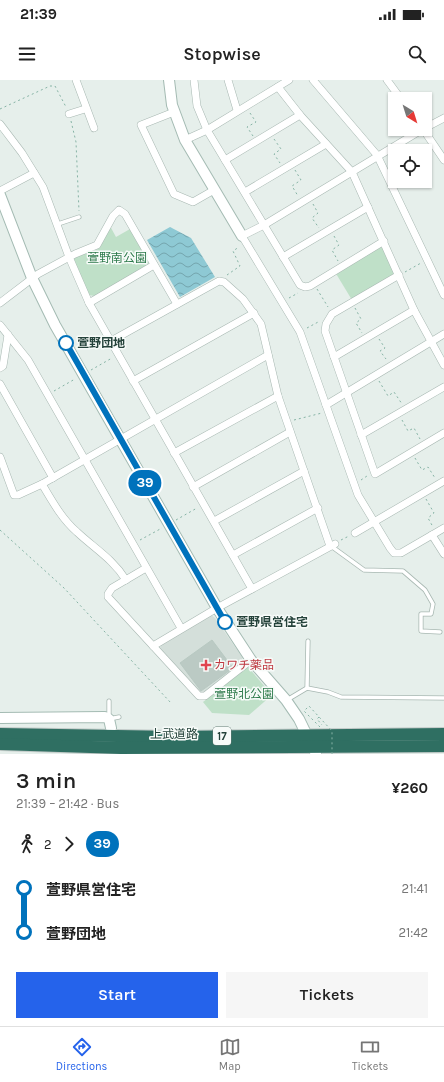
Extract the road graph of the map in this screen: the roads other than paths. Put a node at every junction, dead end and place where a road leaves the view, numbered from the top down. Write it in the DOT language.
graph roads {
  1 [pos="76,80"];
  2 [pos="169,80"];
  3 [pos="194,80"];
  4 [pos="228,80"];
  5 [pos="289,80"];
  6 [pos="313,80"];
  7 [pos="387,80"];
  8 [pos="278,87"];
  9 [pos="396,92"];
  10 [pos="85,109"];
  11 [pos="237,110"];
  12 [pos="174,112"];
  13 [pos="69,114"];
  14 [pos="300,115"];
  15 [pos="444,118"];
  16 [pos="0,124"];
  17 [pos="432,125"];
  18 [pos="94,128"];
  19 [pos="207,130"];
  20 [pos="411,136"];
  21 [pos="429,136"];
  22 [pos="185,140"];
  23 [pos="326,144"];
  24 [pos="377,155"];
  25 [pos="225,160"];
  26 [pos="444,160"];
  27 [pos="352,172"];
  28 [pos="34,173"];
  29 [pos="214,190"];
  30 [pos="0,191"];
  31 [pos="245,192"];
  32 [pos="0,195"];
  33 [pos="368,206"];
  34 [pos="79,217"];
  35 [pos="58,224"];
  36 [pos="264,224"];
  37 [pos="244,239"];
  38 [pos="384,242"];
  39 [pos="69,257"];
  40 [pos="283,257"];
  41 [pos="154,265"];
  42 [pos="399,275"];
  43 [pos="32,278"];
  44 [pos="444,295"];
  45 [pos="89,302"];
  46 [pos="0,304"];
  47 [pos="177,304"];
  48 [pos="414,310"];
  49 [pos="254,313"];
  50 [pos="0,325"];
  51 [pos="444,334"];
  52 [pos="8,335"];
  53 [pos="111,341"];
  54 [pos="431,342"];
  55 [pos="268,355"];
  56 [pos="334,357"];
  57 [pos="444,365"];
  58 [pos="0,368"];
  59 [pos="133,381"];
  60 [pos="0,384"];
  61 [pos="444,387"];
  62 [pos="346,393"];
  63 [pos="278,396"];
  64 [pos="327,408"];
  65 [pos="155,420"];
  66 [pos="290,432"];
  67 [pos="444,432"];
  68 [pos="361,435"];
  69 [pos="120,439"];
  70 [pos="174,454"];
  71 [pos="0,457"];
  72 [pos="84,459"];
  73 [pos="304,471"];
  74 [pos="53,478"];
  75 [pos="441,482"];
  76 [pos="42,484"];
  77 [pos="193,487"];
  78 [pos="318,508"];
  79 [pos="216,520"];
  80 [pos="374,522"];
  81 [pos="444,528"];
  82 [pos="356,533"];
  83 [pos="434,534"];
  84 [pos="333,545"];
  85 [pos="444,554"];
  86 [pos="233,555"];
  87 [pos="146,568"];
  88 [pos="126,580"];
  89 [pos="252,589"];
  90 [pos="217,608"];
  91 [pos="181,628"];
  92 [pos="440,632"];
  93 [pos="308,641"];
  94 [pos="153,646"];
  95 [pos="251,660"];
  96 [pos="307,688"];
  97 [pos="444,698"];
  98 [pos="286,700"];
  99 [pos="108,701"];
  100 [pos="119,716"];
  101 [pos="0,718"];
  102 [pos="110,723"];
  103 [pos="441,733"];
  104 [pos="0,734"];
  105 [pos="306,735"];
  106 [pos="0,744"];
  107 [pos="444,746"];
  108 [pos="314,751"];
  1 -- 10 [label="street"];
  2 -- 12 [label="street"];
  3 -- 19 [label="street"];
  4 -- 11 [label="street"];
  5 -- 8 [label="street"];
  6 -- 24 [label="street"];
  7 -- 9 [label="street"];
  8 -- 11 [label="street"];
  8 -- 14 [label="street"];
  10 -- 13 [label="street"];
  10 -- 18 [label="street"];
  11 -- 19 [label="street"];
  12 -- 22 [label="street"];
  12 -- 29 [label="street"];
  14 -- 23 [label="street"];
  14 -- 25 [label="street"];
  15 -- 17 [label="street"];
  16 -- 28 [label="street"];
  19 -- 22 [label="street"];
  19 -- 25 [label="street"];
  20 -- 24 [label="street"];
  21 -- 26 [label="street"];
  22 -- 29 [label="street"];
  23 -- 27 [label="street"];
  23 -- 31 [label="street"];
  24 -- 27 [label="street"];
  24 -- 44 [label="street"];
  25 -- 31 [label="street"];
  27 -- 33 [label="street"];
  27 -- 36 [label="street"];
  28 -- 30 [label="street"];
  28 -- 35 [label="street"];
  29 -- 37 [label="street"];
  31 -- 36 [label="street"];
  32 -- 43 [label="street"];
  33 -- 38 [label="street"];
  33 -- 40 [label="street"];
  34 -- 35 [label="lane"];
  35 -- 39 [label="street"];
  36 -- 37 [label="street"];
  36 -- 40 [label="street"];
  37 -- 64 [label="street"];
  38 -- 40 [label="street"];
  38 -- 42 [label="street"];
  39 -- 41 [label="street"];
  39 -- 43 [label="street"];
  39 -- 45 [label="street"];
  41 -- 45 [label="street"];
  41 -- 47 [label="street"];
  42 -- 48 [label="street"];
  42 -- 56 [label="street"];
  43 -- 46 [label="street"];
  43 -- 69 [label="street"];
  45 -- 53 [label="street"];
  47 -- 49 [label="street"];
  47 -- 53 [label="street"];
  48 -- 54 [label="street"];
  48 -- 56 [label="street"];
  49 -- 55 [label="street"];
  49 -- 59 [label="street"];
  50 -- 52 [label="street"];
  51 -- 54 [label="street"];
  52 -- 58 [label="street"];
  52 -- 72 [label="street"];
  53 -- 59 [label="street"];
  54 -- 57 [label="street"];
  54 -- 62 [label="street"];
  55 -- 63 [label="street"];
  55 -- 65 [label="street"];
  56 -- 62 [label="street"];
  59 -- 65 [label="street"];
  60 -- 74 [label="street"];
  61 -- 68 [label="street"];
  62 -- 64 [label="street"];
  62 -- 68 [label="street"];
  63 -- 66 [label="street"];
  63 -- 70 [label="street"];
  64 -- 80 [label="street"];
  65 -- 69 [label="street"];
  65 -- 70 [label="street"];
  66 -- 73 [label="street"];
  66 -- 77 [label="street"];
  67 -- 68 [label="street"];
  69 -- 72 [label="street"];
  69 -- 90 [label="street"];
  70 -- 77 [label="street"];
  71 -- 76 [label="street"];
  72 -- 74 [label="street"];
  72 -- 87 [label="street"];
  73 -- 78 [label="street"];
  73 -- 79 [label="street"];
  74 -- 76 [label="street"];
  75 -- 80 [label="street"];
  76 -- 88 [label="street"];
  77 -- 86 [label="street"];
  78 -- 84 [label="street"];
  78 -- 86 [label="street"];
  80 -- 82 [label="street"];
  80 -- 83 [label="street"];
  81 -- 83 [label="street"];
  83 -- 85 [label="street"];
  84 -- 89 [label="street"];
  84 -- 92 [label="lane"];
  86 -- 89 [label="street"];
  87 -- 88 [label="street"];
  87 -- 91 [label="street"];
  88 -- 94 [label="street"];
  89 -- 90 [label="street"];
  90 -- 91 [label="street"];
  90 -- 95 [label="street"];
  91 -- 94 [label="street"];
  93 -- 96 [label="lane"];
  94 -- 95 [label="street"];
  95 -- 98 [label="street"];
  96 -- 97 [label="lane"];
  96 -- 98 [label="lane"];
  98 -- 105 [label="street"];
  99 -- 102 [label="lane"];
  100 -- 102 [label="lane"];
  101 -- 102 [label="street"];
  103 -- 105 [label="highway, 上武道路 / 17"];
  104 -- 105 [label="highway, 上武道路 / 17"];
  105 -- 108 [label="street"];
  106 -- 108 [label="highway, 上武道路 / 17"];
  107 -- 108 [label="highway, 上武道路 / 17"];
}
